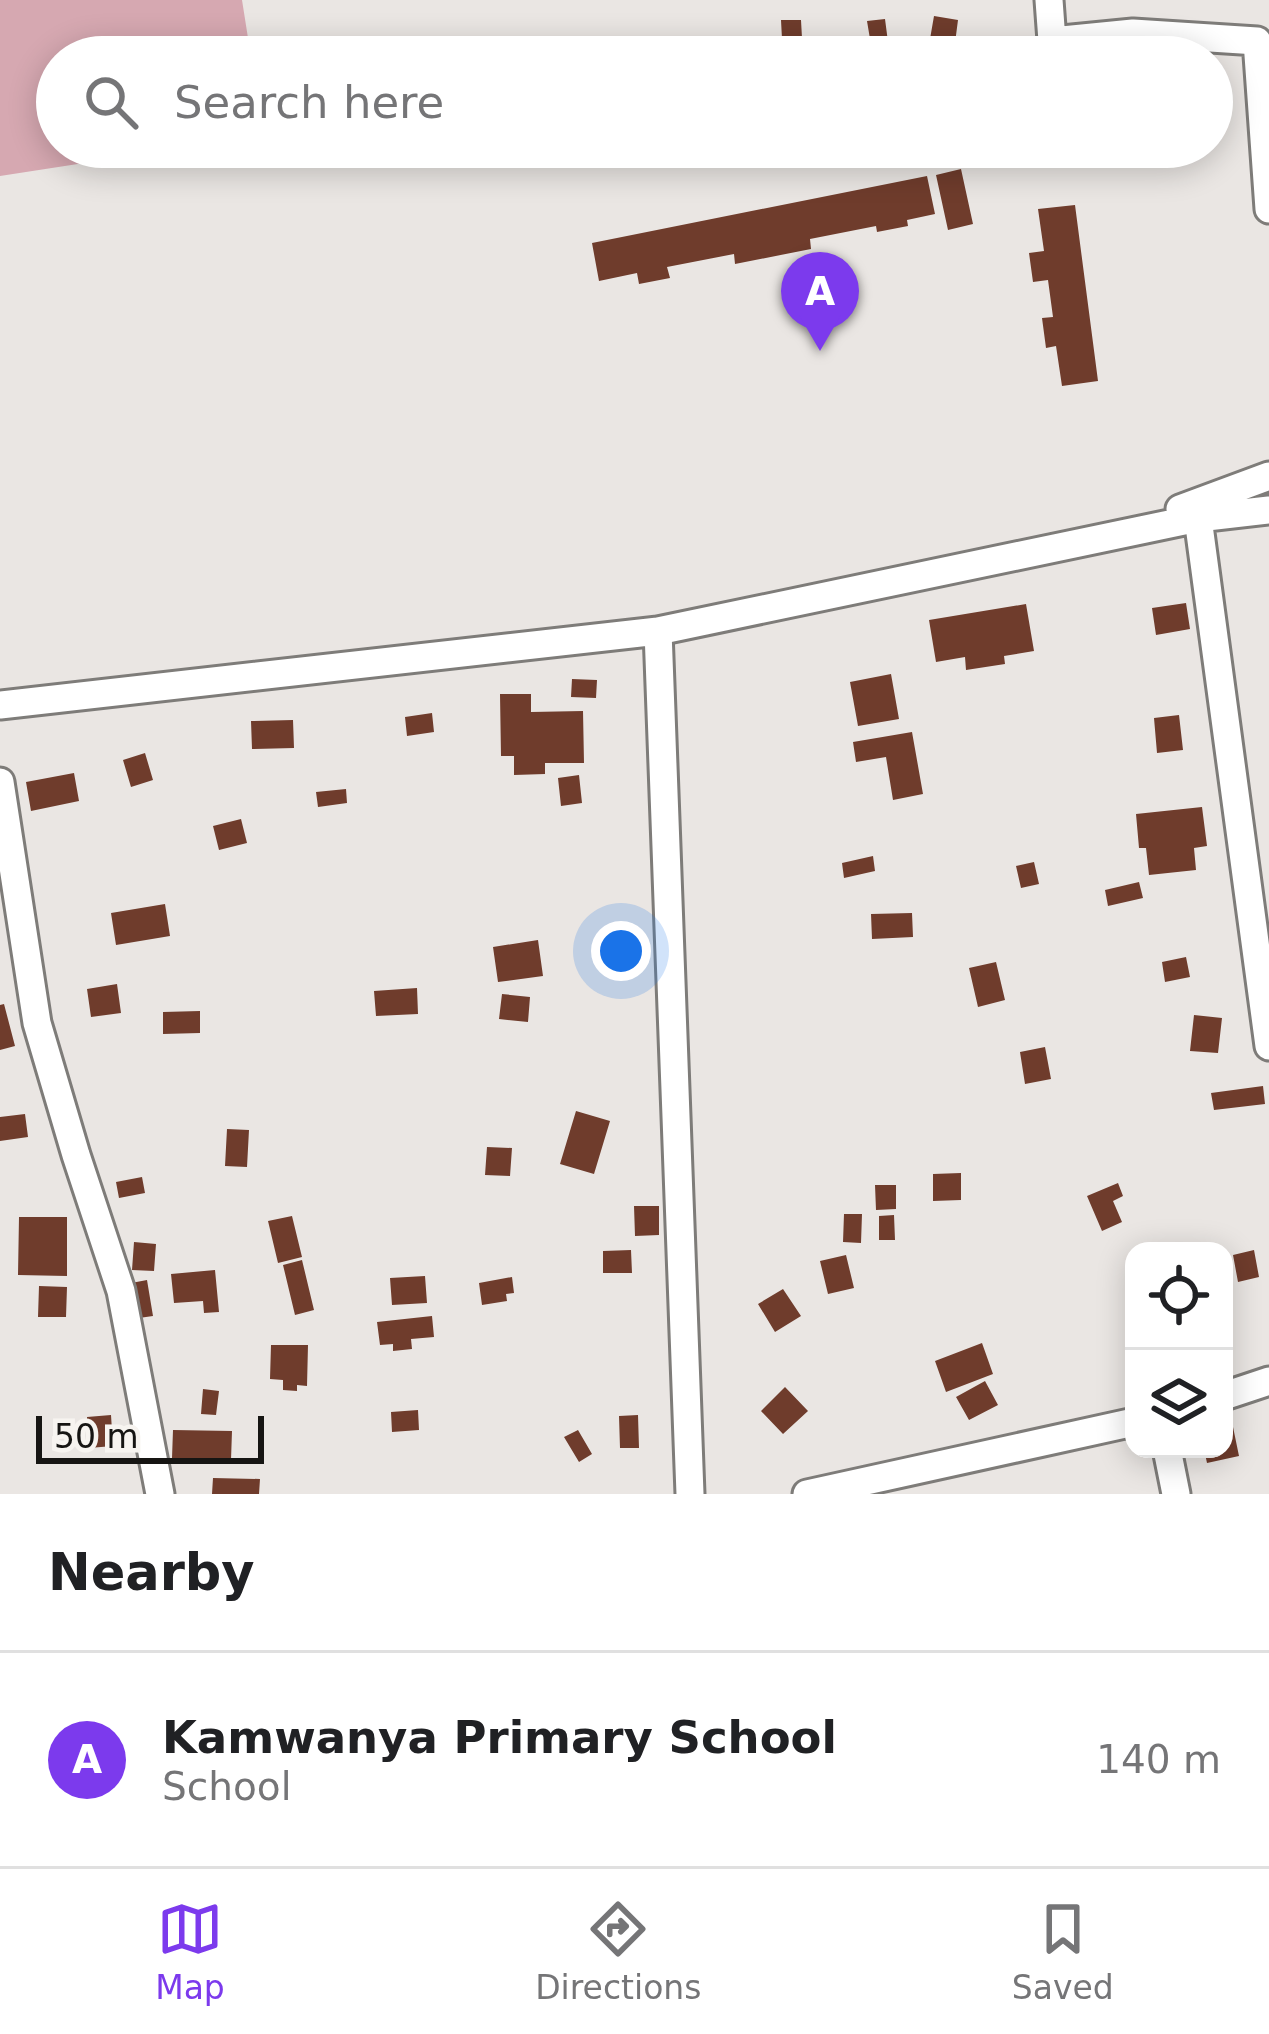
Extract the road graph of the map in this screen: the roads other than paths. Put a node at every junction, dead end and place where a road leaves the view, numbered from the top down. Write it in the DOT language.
graph roads {
  1 [pos="1049,0"];
  2 [pos="1052,36"];
  3 [pos="1098,36"];
  4 [pos="1179,36"];
  5 [pos="1233,39"];
  6 [pos="1269,209"];
  7 [pos="1269,476"];
  8 [pos="1269,510"];
  9 [pos="1198,518"];
  10 [pos="1097,539"];
  11 [pos="658,631"];
  12 [pos="0,705"];
  13 [pos="0,782"];
  14 [pos="1269,1046"];
  15 [pos="1269,1381"];
  16 [pos="1233,1393"];
  17 [pos="1125,1424"];
  18 [pos="1169,1458"];
  19 [pos="160,1494"];
  20 [pos="690,1494"];
  21 [pos="807,1494"];
  22 [pos="1176,1494"];
  1 -- 2 [label="street"];
  3 -- 4 [label="street"];
  5 -- 6 [label="street"];
  7 -- 10 [label="street"];
  8 -- 9 [label="street"];
  9 -- 10 [label="street"];
  9 -- 14 [label="street"];
  10 -- 11 [label="street"];
  11 -- 12 [label="street"];
  11 -- 20 [label="street"];
  13 -- 19 [label="street"];
  15 -- 16 [label="street"];
  17 -- 21 [label="street"];
  18 -- 22 [label="street"];
}
